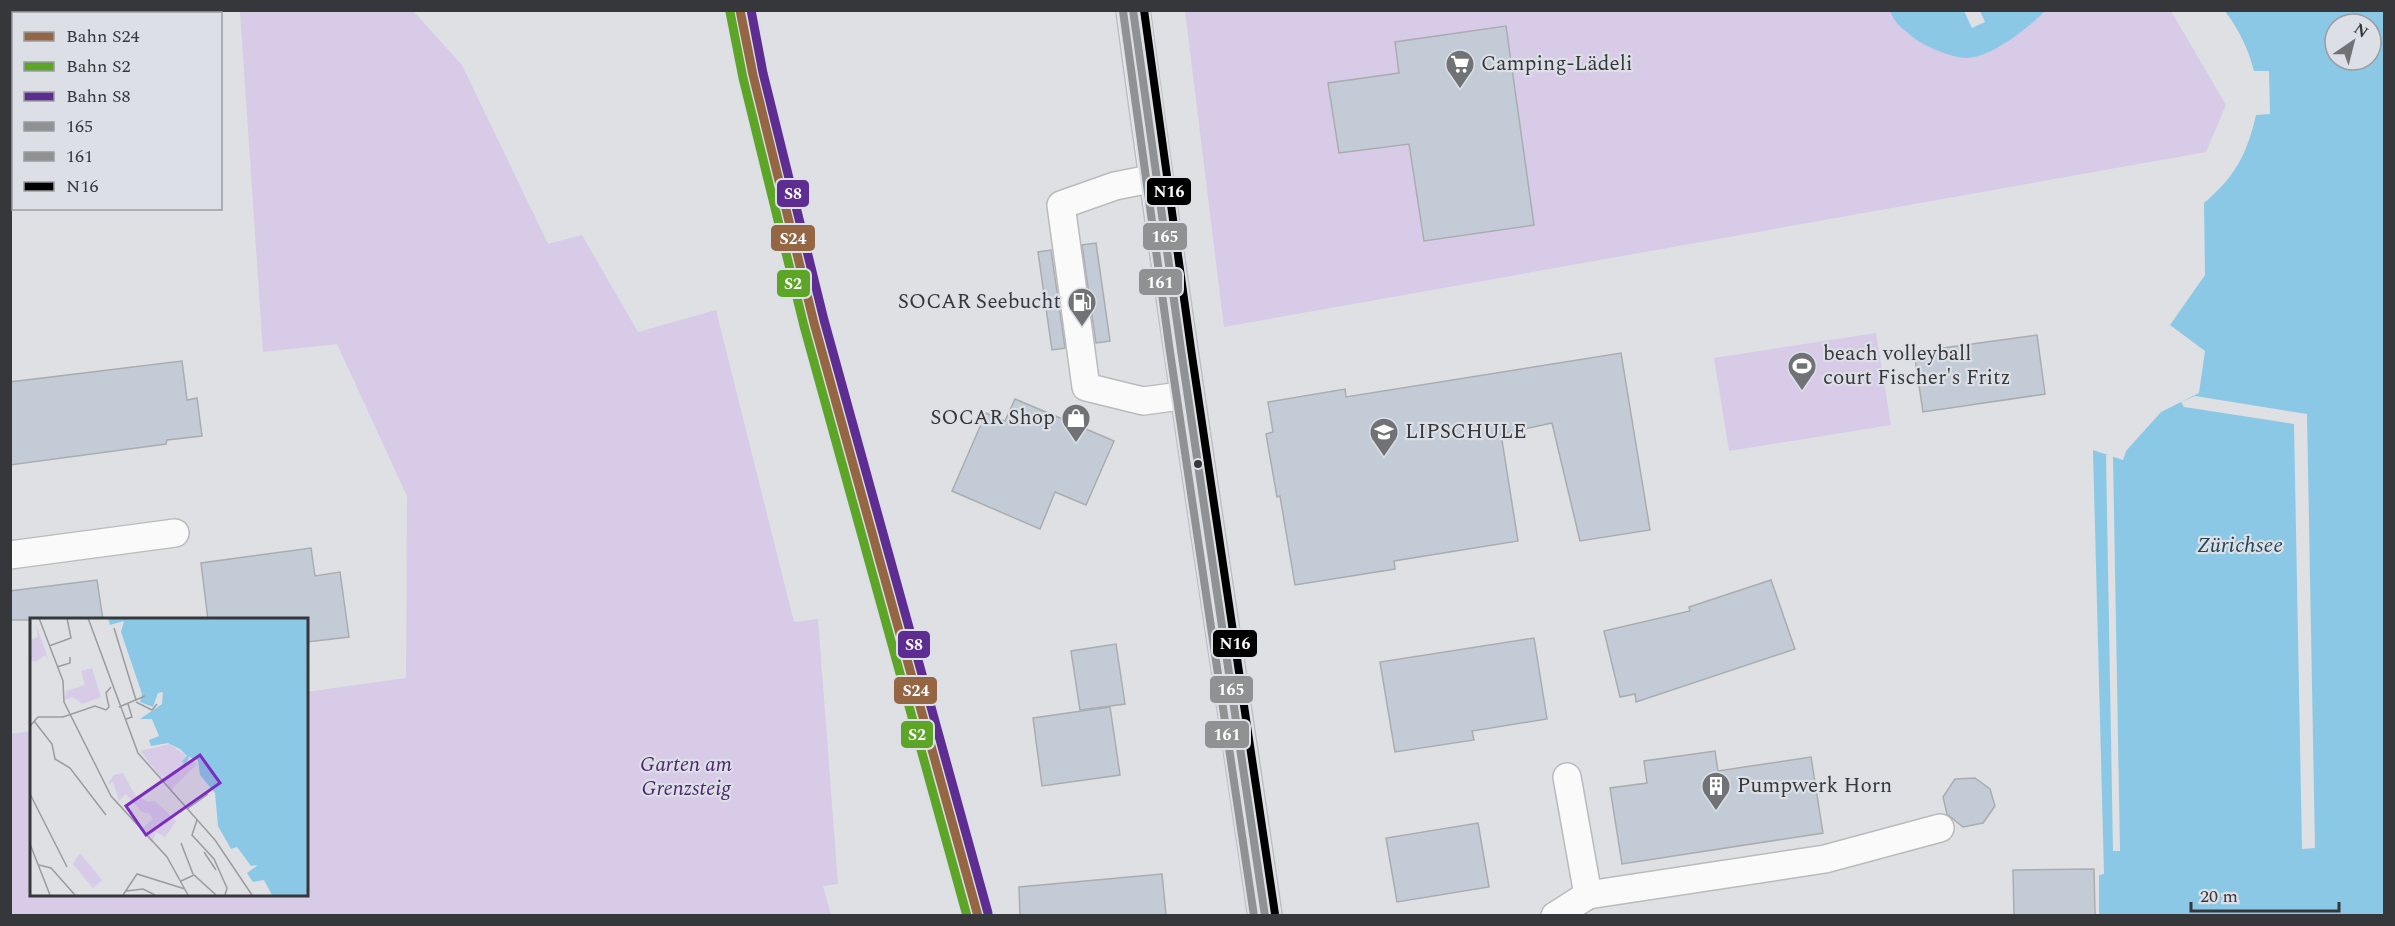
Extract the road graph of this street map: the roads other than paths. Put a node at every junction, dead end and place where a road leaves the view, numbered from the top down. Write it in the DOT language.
graph roads {
  1 [pos="1133,10"];
  2 [pos="1155,178"];
  3 [pos="1188,395"];
  4 [pos="175,533"];
  5 [pos="10,555"];
  6 [pos="1567,777"];
  7 [pos="1940,828"];
  8 [pos="1588,896"];
  9 [pos="1265,915"];
  10 [pos="1555,915"];
  1 -- 2 [label="main road"];
  2 -- 3 [label="main road"];
  2 -- 3 [label="lane"];
  3 -- 9 [label="main road"];
  4 -- 5 [label="lane"];
  6 -- 8 [label="lane"];
  7 -- 8 [label="lane"];
  8 -- 10 [label="lane"];
}
